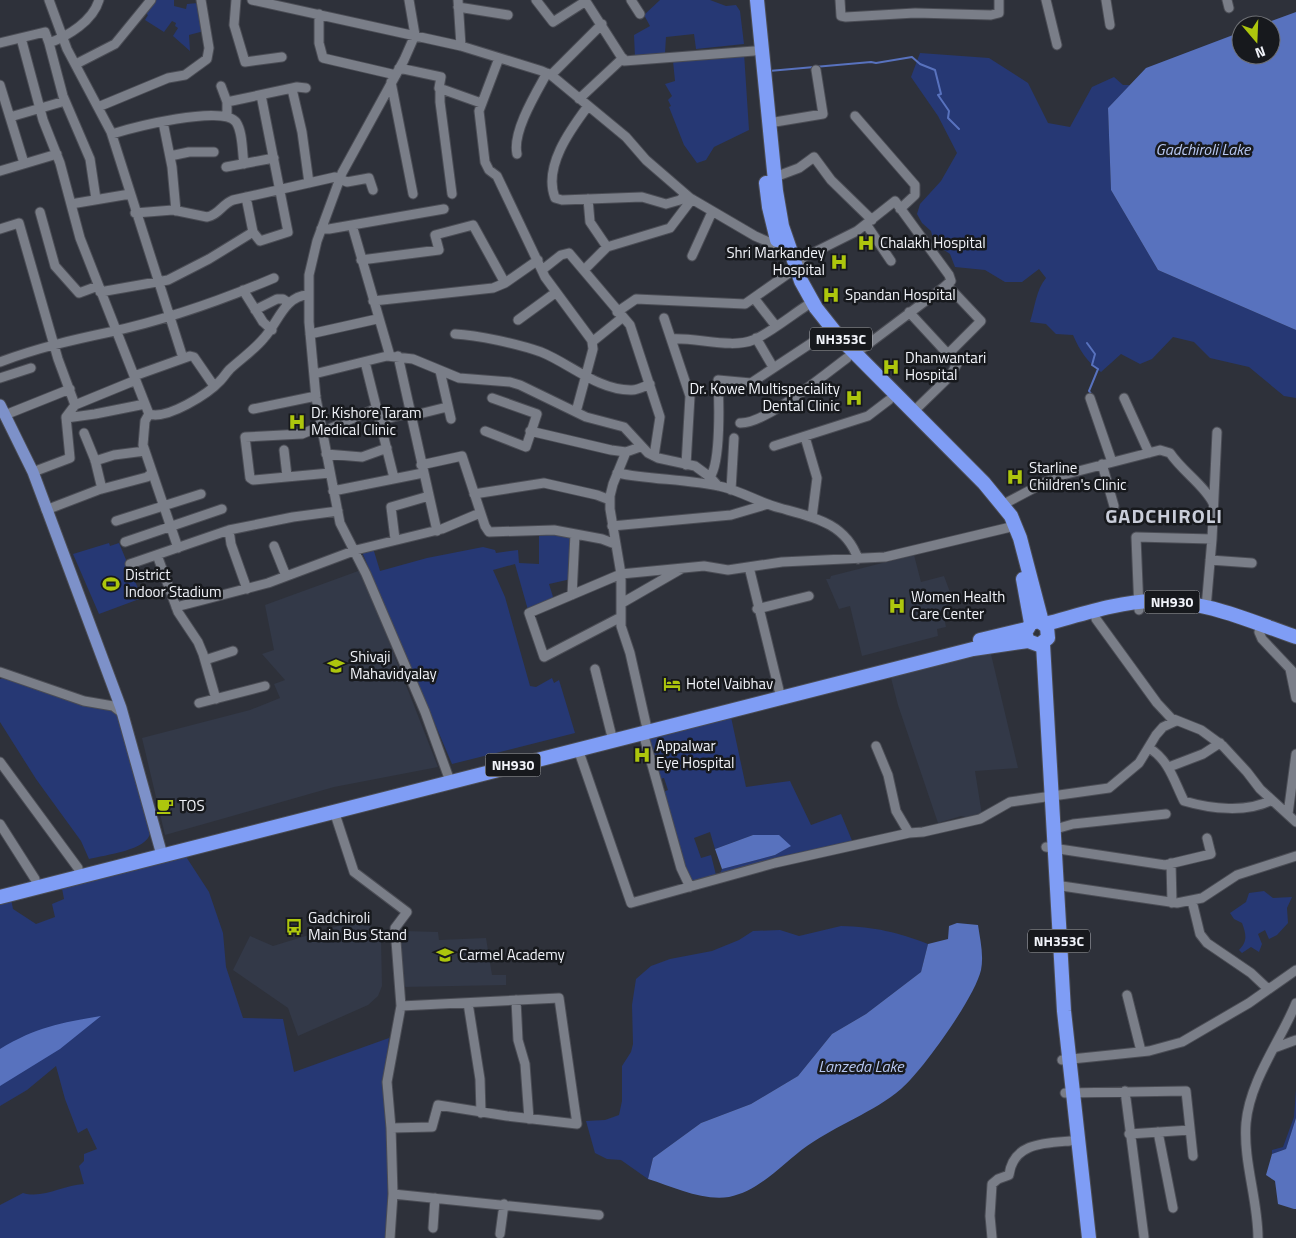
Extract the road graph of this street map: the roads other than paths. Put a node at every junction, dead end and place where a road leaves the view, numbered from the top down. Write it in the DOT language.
graph roads {
  1 [pos="49,0"];
  2 [pos="99,0"];
  3 [pos="151,0"];
  4 [pos="201,0"];
  5 [pos="236,0"];
  6 [pos="252,0"];
  7 [pos="410,0"];
  8 [pos="536,0"];
  9 [pos="631,0"];
  10 [pos="749,0"];
  11 [pos="757,0"];
  12 [pos="840,0"];
  13 [pos="998,0"];
  14 [pos="1046,0"];
  15 [pos="1106,0"];
  16 [pos="586,1"];
  17 [pos="262,2"];
  18 [pos="459,2"];
  19 [pos="318,14"];
  20 [pos="640,14"];
  21 [pos="508,15"];
  22 [pos="602,24"];
  23 [pos="1110,25"];
  24 [pos="415,35"];
  25 [pos="21,38"];
  26 [pos="62,38"];
  27 [pos="0,43"];
  28 [pos="49,43"];
  29 [pos="1057,45"];
  30 [pos="461,46"];
  31 [pos="754,51"];
  32 [pos="282,56"];
  33 [pos="500,58"];
  34 [pos="623,58"];
  35 [pos="76,64"];
  36 [pos="816,70"];
  37 [pos="549,74"];
  38 [pos="396,75"];
  39 [pos="0,84"];
  40 [pos="222,86"];
  41 [pos="306,88"];
  42 [pos="440,88"];
  43 [pos="292,89"];
  44 [pos="261,95"];
  45 [pos="579,99"];
  46 [pos="65,101"];
  47 [pos="227,102"];
  48 [pos="481,103"];
  49 [pos="588,106"];
  50 [pos="98,107"];
  51 [pos="40,108"];
  52 [pos="227,116"];
  53 [pos="856,116"];
  54 [pos="10,117"];
  55 [pos="163,122"];
  56 [pos="769,123"];
  57 [pos="112,134"];
  58 [pos="214,152"];
  59 [pos="57,154"];
  60 [pos="517,154"];
  61 [pos="170,156"];
  62 [pos="274,158"];
  63 [pos="24,163"];
  64 [pos="244,164"];
  65 [pos="226,168"];
  66 [pos="0,171"];
  67 [pos="775,177"];
  68 [pos="339,180"];
  69 [pos="309,183"];
  70 [pos="279,190"];
  71 [pos="373,190"];
  72 [pos="130,194"];
  73 [pos="412,194"];
  74 [pos="452,194"];
  75 [pos="246,197"];
  76 [pos="689,197"];
  77 [pos="96,199"];
  78 [pos="588,199"];
  79 [pos="71,204"];
  80 [pos="444,209"];
  81 [pos="900,209"];
  82 [pos="176,211"];
  83 [pos="40,212"];
  84 [pos="712,212"];
  85 [pos="136,213"];
  86 [pos="869,222"];
  87 [pos="352,225"];
  88 [pos="0,229"];
  89 [pos="321,229"];
  90 [pos="253,232"];
  91 [pos="778,246"];
  92 [pos="607,248"];
  93 [pos="692,256"];
  94 [pos="361,260"];
  95 [pos="538,260"];
  96 [pos="891,261"];
  97 [pos="542,270"];
  98 [pos="584,270"];
  99 [pos="792,270"];
  100 [pos="274,278"];
  101 [pos="157,280"];
  102 [pos="505,283"];
  103 [pos="947,284"];
  104 [pos="99,289"];
  105 [pos="243,290"];
  106 [pos="555,293"];
  107 [pos="308,295"];
  108 [pos="754,298"];
  109 [pos="373,301"];
  110 [pos="288,302"];
  111 [pos="806,306"];
  112 [pos="255,310"];
  113 [pos="909,312"];
  114 [pos="168,315"];
  115 [pos="620,315"];
  116 [pos="664,318"];
  117 [pos="378,319"];
  118 [pos="518,320"];
  119 [pos="776,325"];
  120 [pos="115,330"];
  121 [pos="272,330"];
  122 [pos="310,334"];
  123 [pos="455,334"];
  124 [pos="826,334"];
  125 [pos="756,338"];
  126 [pos="671,339"];
  127 [pos="593,342"];
  128 [pos="53,343"];
  129 [pos="948,354"];
  130 [pos="394,356"];
  131 [pos="851,356"];
  132 [pos="183,358"];
  133 [pos="0,362"];
  134 [pos="365,362"];
  135 [pos="773,367"];
  136 [pos="32,368"];
  137 [pos="440,371"];
  138 [pos="314,374"];
  139 [pos="585,376"];
  140 [pos="0,378"];
  141 [pos="135,378"];
  142 [pos="650,384"];
  143 [pos="214,386"];
  144 [pos="70,389"];
  145 [pos="316,396"];
  146 [pos="492,398"];
  147 [pos="1090,398"];
  148 [pos="1124,398"];
  149 [pos="889,400"];
  150 [pos="145,404"];
  151 [pos="76,405"];
  152 [pos="447,407"];
  153 [pos="378,408"];
  154 [pos="253,409"];
  155 [pos="3,410"];
  156 [pos="576,412"];
  157 [pos="913,412"];
  158 [pos="149,414"];
  159 [pos="411,415"];
  160 [pos="66,418"];
  161 [pos="450,419"];
  162 [pos="381,420"];
  163 [pos="740,423"];
  164 [pos="321,429"];
  165 [pos="485,431"];
  166 [pos="530,431"];
  167 [pos="1217,432"];
  168 [pos="84,434"];
  169 [pos="805,436"];
  170 [pos="734,438"];
  171 [pos="774,446"];
  172 [pos="640,447"];
  173 [pos="387,448"];
  174 [pos="284,450"];
  175 [pos="145,451"];
  176 [pos="626,452"];
  177 [pos="1149,453"];
  178 [pos="326,454"];
  179 [pos="654,456"];
  180 [pos="95,461"];
  181 [pos="1112,462"];
  182 [pos="1102,464"];
  183 [pos="686,465"];
  184 [pos="422,469"];
  185 [pos="34,472"];
  186 [pos="152,473"];
  187 [pos="330,473"];
  188 [pos="617,473"];
  189 [pos="287,476"];
  190 [pos="710,477"];
  191 [pos="394,478"];
  192 [pos="718,486"];
  193 [pos="102,489"];
  194 [pos="731,490"];
  195 [pos="333,491"];
  196 [pos="200,494"];
  197 [pos="474,494"];
  198 [pos="429,496"];
  199 [pos="610,500"];
  200 [pos="768,504"];
  201 [pos="1002,505"];
  202 [pos="1214,505"];
  203 [pos="163,506"];
  204 [pos="1114,506"];
  205 [pos="222,509"];
  206 [pos="46,510"];
  207 [pos="338,511"];
  208 [pos="480,513"];
  209 [pos="812,516"];
  210 [pos="116,521"];
  211 [pos="170,526"];
  212 [pos="612,526"];
  213 [pos="1011,528"];
  214 [pos="229,530"];
  215 [pos="437,531"];
  216 [pos="575,534"];
  217 [pos="395,539"];
  218 [pos="1212,539"];
  219 [pos="124,542"];
  220 [pos="615,544"];
  221 [pos="274,546"];
  222 [pos="178,548"];
  223 [pos="356,550"];
  224 [pos="158,555"];
  225 [pos="858,559"];
  226 [pos="1210,560"];
  227 [pos="1252,563"];
  228 [pos="130,564"];
  229 [pos="749,567"];
  230 [pos="683,568"];
  231 [pos="620,574"];
  232 [pos="286,576"];
  233 [pos="247,589"];
  234 [pos="572,595"];
  235 [pos="809,596"];
  236 [pos="622,603"];
  237 [pos="1138,606"];
  238 [pos="176,607"];
  239 [pos="1206,608"];
  240 [pos="757,609"];
  241 [pos="621,617"];
  242 [pos="1096,619"];
  243 [pos="1260,629"];
  244 [pos="1037,632"];
  245 [pos="1296,638"];
  246 [pos="1296,646"];
  247 [pos="232,651"];
  248 [pos="205,660"];
  249 [pos="595,668"];
  250 [pos="1293,672"];
  251 [pos="1,674"];
  252 [pos="265,686"];
  253 [pos="779,690"];
  254 [pos="1296,698"];
  255 [pos="216,699"];
  256 [pos="199,704"];
  257 [pos="122,713"];
  258 [pos="1176,721"];
  259 [pos="644,728"];
  260 [pos="611,733"];
  261 [pos="1220,743"];
  262 [pos="876,746"];
  263 [pos="1149,748"];
  264 [pos="578,749"];
  265 [pos="1296,754"];
  266 [pos="0,762"];
  267 [pos="1168,767"];
  268 [pos="449,778"];
  269 [pos="1047,796"];
  270 [pos="1272,800"];
  271 [pos="334,811"];
  272 [pos="1166,814"];
  273 [pos="1288,814"];
  274 [pos="1296,822"];
  275 [pos="0,824"];
  276 [pos="1052,830"];
  277 [pos="909,833"];
  278 [pos="1206,838"];
  279 [pos="1049,847"];
  280 [pos="161,851"];
  281 [pos="1296,856"];
  282 [pos="1171,863"];
  283 [pos="78,868"];
  284 [pos="35,879"];
  285 [pos="1055,885"];
  286 [pos="690,887"];
  287 [pos="0,888"];
  288 [pos="0,897"];
  289 [pos="1192,901"];
  290 [pos="1172,903"];
  291 [pos="1296,970"];
  292 [pos="1268,989"];
  293 [pos="1127,995"];
  294 [pos="516,1000"];
  295 [pos="468,1003"];
  296 [pos="1296,1003"];
  297 [pos="401,1006"];
  298 [pos="1296,1040"];
  299 [pos="1274,1048"];
  300 [pos="1141,1051"];
  301 [pos="1066,1059"];
  302 [pos="1124,1091"];
  303 [pos="1069,1093"];
  304 [pos="482,1113"];
  305 [pos="529,1119"];
  306 [pos="391,1128"];
  307 [pos="1190,1130"];
  308 [pos="1158,1132"];
  309 [pos="1129,1134"];
  310 [pos="1070,1141"];
  311 [pos="1193,1156"];
  312 [pos="393,1194"];
  313 [pos="435,1198"];
  314 [pos="504,1204"];
  315 [pos="1172,1208"];
  316 [pos="599,1215"];
  317 [pos="433,1228"];
  318 [pos="500,1234"];
  319 [pos="1144,1237"];
  320 [pos="390,1238"];
  321 [pos="992,1238"];
  322 [pos="1081,1238"];
  323 [pos="1089,1238"];
  324 [pos="1258,1238"];
  1 -- 26 [label="street"];
  2 -- 26 [label="street"];
  3 -- 35 [label="street"];
  4 -- 50 [label="street"];
  5 -- 32 [label="street"];
  6 -- 17 [label="street"];
  7 -- 24 [label="street"];
  8 -- 16 [label="street"];
  9 -- 20 [label="street"];
  10 -- 31 [label="highway, NH353C"];
  11 -- 56 [label="highway, NH353C"];
  12 -- 13 [label="street"];
  14 -- 29 [label="street"];
  15 -- 23 [label="street"];
  16 -- 22 [label="street"];
  17 -- 19 [label="street"];
  18 -- 21 [label="street"];
  18 -- 30 [label="street"];
  19 -- 24 [label="street"];
  19 -- 38 [label="street"];
  22 -- 34 [label="street"];
  22 -- 37 [label="street"];
  24 -- 30 [label="street"];
  24 -- 38 [label="street"];
  25 -- 27 [label="street"];
  25 -- 28 [label="street"];
  25 -- 51 [label="street"];
  26 -- 28 [label="street"];
  26 -- 35 [label="street"];
  28 -- 46 [label="street"];
  30 -- 33 [label="street"];
  31 -- 34 [label="street"];
  31 -- 91 [label="highway, NH353C"];
  33 -- 37 [label="street"];
  33 -- 48 [label="street"];
  34 -- 45 [label="street"];
  35 -- 50 [label="street"];
  36 -- 56 [label="street"];
  37 -- 45 [label="street"];
  37 -- 60 [label="street"];
  38 -- 42 [label="street"];
  38 -- 68 [label="street"];
  38 -- 73 [label="street"];
  39 -- 54 [label="street"];
  40 -- 47 [label="street"];
  41 -- 43 [label="street"];
  42 -- 48 [label="street"];
  42 -- 74 [label="street"];
  43 -- 44 [label="street"];
  43 -- 69 [label="street"];
  44 -- 47 [label="street"];
  44 -- 62 [label="street"];
  45 -- 49 [label="street"];
  46 -- 51 [label="street"];
  46 -- 77 [label="street"];
  47 -- 52 [label="street"];
  48 -- 95 [label="street"];
  49 -- 76 [label="street"];
  49 -- 78 [label="street"];
  50 -- 57 [label="street"];
  51 -- 54 [label="street"];
  51 -- 59 [label="street"];
  52 -- 55 [label="street"];
  52 -- 64 [label="street"];
  53 -- 81 [label="street"];
  54 -- 63 [label="street"];
  55 -- 57 [label="street"];
  55 -- 61 [label="street"];
  56 -- 67 [label="highway, NH353C"];
  57 -- 72 [label="street"];
  58 -- 61 [label="street"];
  59 -- 63 [label="street"];
  59 -- 79 [label="street"];
  61 -- 82 [label="street"];
  62 -- 64 [label="street"];
  62 -- 70 [label="street"];
  63 -- 66 [label="street"];
  64 -- 65 [label="street"];
  67 -- 86 [label="street"];
  67 -- 99 [label="highway, NH353C"];
  68 -- 69 [label="street"];
  68 -- 71 [label="street"];
  68 -- 89 [label="street"];
  69 -- 70 [label="street"];
  70 -- 75 [label="street"];
  70 -- 90 [label="street"];
  72 -- 77 [label="street"];
  72 -- 85 [label="street"];
  75 -- 82 [label="street"];
  75 -- 90 [label="street"];
  76 -- 78 [label="street"];
  76 -- 84 [label="street"];
  76 -- 92 [label="street"];
  77 -- 79 [label="street"];
  78 -- 92 [label="street"];
  79 -- 104 [label="street"];
  80 -- 87 [label="street"];
  81 -- 86 [label="street"];
  81 -- 103 [label="street"];
  82 -- 85 [label="street"];
  83 -- 104 [label="street"];
  84 -- 91 [label="street"];
  84 -- 93 [label="street"];
  85 -- 101 [label="street"];
  86 -- 96 [label="street"];
  86 -- 99 [label="street"];
  87 -- 89 [label="street"];
  87 -- 94 [label="street"];
  88 -- 128 [label="street"];
  89 -- 107 [label="street"];
  90 -- 101 [label="street"];
  91 -- 99 [label="highway, NH353C"];
  92 -- 98 [label="street"];
  94 -- 102 [label="street"];
  94 -- 109 [label="street"];
  95 -- 97 [label="street"];
  95 -- 102 [label="street"];
  97 -- 98 [label="street"];
  97 -- 106 [label="street"];
  98 -- 115 [label="street"];
  99 -- 108 [label="street"];
  99 -- 111 [label="highway, NH353C"];
  99 -- 131 [label="highway, NH353C"];
  100 -- 105 [label="street"];
  101 -- 104 [label="street"];
  101 -- 114 [label="street"];
  102 -- 109 [label="street"];
  103 -- 113 [label="street"];
  103 -- 129 [label="street"];
  104 -- 120 [label="street"];
  105 -- 112 [label="street"];
  105 -- 114 [label="street"];
  106 -- 118 [label="street"];
  106 -- 127 [label="street"];
  107 -- 110 [label="street"];
  107 -- 122 [label="street"];
  108 -- 115 [label="street"];
  108 -- 119 [label="street"];
  109 -- 117 [label="street"];
  110 -- 112 [label="street"];
  110 -- 121 [label="street"];
  111 -- 119 [label="street"];
  111 -- 124 [label="highway, NH353C"];
  112 -- 121 [label="street"];
  113 -- 129 [label="street"];
  113 -- 131 [label="street"];
  114 -- 120 [label="street"];
  114 -- 132 [label="street"];
  115 -- 127 [label="street"];
  115 -- 142 [label="street"];
  116 -- 126 [label="street"];
  117 -- 122 [label="street"];
  117 -- 130 [label="street"];
  119 -- 125 [label="street"];
  120 -- 128 [label="street"];
  120 -- 141 [label="street"];
  121 -- 143 [label="street"];
  122 -- 138 [label="street"];
  123 -- 139 [label="street"];
  124 -- 131 [label="highway, NH353C"];
  124 -- 135 [label="street"];
  125 -- 126 [label="street"];
  125 -- 135 [label="street"];
  126 -- 183 [label="street"];
  127 -- 139 [label="street"];
  128 -- 133 [label="street"];
  128 -- 144 [label="street"];
  129 -- 157 [label="street"];
  130 -- 134 [label="street"];
  130 -- 137 [label="street"];
  130 -- 159 [label="street"];
  131 -- 149 [label="highway, NH353C"];
  131 -- 157 [label="highway, NH353C"];
  131 -- 163 [label="street"];
  132 -- 141 [label="street"];
  132 -- 143 [label="street"];
  134 -- 138 [label="street"];
  134 -- 153 [label="street"];
  135 -- 190 [label="street"];
  136 -- 140 [label="street"];
  137 -- 152 [label="street"];
  137 -- 156 [label="street"];
  138 -- 145 [label="street"];
  139 -- 142 [label="street"];
  139 -- 156 [label="street"];
  141 -- 150 [label="street"];
  141 -- 151 [label="street"];
  142 -- 179 [label="street"];
  143 -- 158 [label="street"];
  144 -- 151 [label="street"];
  144 -- 155 [label="street"];
  145 -- 154 [label="street"];
  145 -- 164 [label="street"];
  146 -- 166 [label="street"];
  147 -- 181 [label="street"];
  148 -- 177 [label="street"];
  149 -- 169 [label="street"];
  149 -- 213 [label="highway, NH353C"];
  150 -- 158 [label="street"];
  150 -- 160 [label="street"];
  151 -- 160 [label="street"];
  152 -- 159 [label="street"];
  152 -- 161 [label="street"];
  153 -- 162 [label="street"];
  153 -- 164 [label="street"];
  155 -- 185 [label="main road"];
  156 -- 172 [label="street"];
  157 -- 201 [label="highway, NH353C"];
  158 -- 175 [label="street"];
  159 -- 162 [label="street"];
  159 -- 184 [label="street"];
  160 -- 185 [label="street"];
  162 -- 173 [label="street"];
  164 -- 178 [label="street"];
  164 -- 189 [label="street"];
  165 -- 166 [label="street"];
  166 -- 176 [label="street"];
  167 -- 202 [label="street"];
  168 -- 180 [label="street"];
  169 -- 171 [label="street"];
  169 -- 209 [label="street"];
  170 -- 194 [label="street"];
  172 -- 176 [label="street"];
  172 -- 179 [label="street"];
  173 -- 178 [label="street"];
  173 -- 191 [label="street"];
  174 -- 189 [label="street"];
  175 -- 180 [label="street"];
  175 -- 186 [label="street"];
  176 -- 188 [label="street"];
  177 -- 181 [label="street"];
  177 -- 202 [label="street"];
  178 -- 187 [label="street"];
  179 -- 183 [label="street"];
  180 -- 193 [label="street"];
  181 -- 182 [label="street"];
  182 -- 201 [label="street"];
  182 -- 204 [label="street"];
  183 -- 190 [label="street"];
  184 -- 191 [label="street"];
  184 -- 197 [label="street"];
  184 -- 198 [label="street"];
  185 -- 206 [label="main road"];
  186 -- 193 [label="street"];
  186 -- 203 [label="street"];
  187 -- 189 [label="street"];
  187 -- 195 [label="street"];
  188 -- 192 [label="street"];
  188 -- 199 [label="street"];
  190 -- 192 [label="street"];
  191 -- 195 [label="street"];
  192 -- 194 [label="street"];
  193 -- 206 [label="street"];
  194 -- 200 [label="street"];
  195 -- 207 [label="street"];
  196 -- 203 [label="street"];
  197 -- 199 [label="street"];
  197 -- 208 [label="street"];
  198 -- 215 [label="street"];
  198 -- 217 [label="street"];
  199 -- 212 [label="street"];
  200 -- 209 [label="street"];
  200 -- 212 [label="street"];
  201 -- 213 [label="highway, NH353C"];
  202 -- 218 [label="street"];
  203 -- 210 [label="street"];
  203 -- 211 [label="street"];
  205 -- 211 [label="street"];
  206 -- 257 [label="main road"];
  207 -- 214 [label="street"];
  207 -- 223 [label="street"];
  208 -- 215 [label="street"];
  208 -- 216 [label="street"];
  209 -- 225 [label="street"];
  211 -- 219 [label="street"];
  211 -- 222 [label="street"];
  212 -- 220 [label="street"];
  213 -- 225 [label="street"];
  213 -- 244 [label="highway, NH353C"];
  214 -- 222 [label="street"];
  214 -- 233 [label="street"];
  215 -- 217 [label="street"];
  216 -- 220 [label="street"];
  216 -- 234 [label="street"];
  217 -- 223 [label="street"];
  218 -- 226 [label="street"];
  218 -- 237 [label="street"];
  220 -- 231 [label="street"];
  221 -- 232 [label="street"];
  222 -- 224 [label="street"];
  223 -- 232 [label="street"];
  223 -- 268 [label="street"];
  224 -- 228 [label="street"];
  224 -- 238 [label="street"];
  225 -- 229 [label="street"];
  226 -- 227 [label="street"];
  226 -- 239 [label="street"];
  229 -- 230 [label="street"];
  229 -- 240 [label="street"];
  230 -- 231 [label="street"];
  230 -- 236 [label="street"];
  231 -- 234 [label="street"];
  231 -- 236 [label="street"];
  232 -- 233 [label="street"];
  233 -- 238 [label="street"];
  234 -- 241 [label="street"];
  235 -- 240 [label="street"];
  236 -- 241 [label="street"];
  237 -- 239 [label="highway, NH930"];
  237 -- 242 [label="highway, NH930"];
  237 -- 243 [label="highway, NH930"];
  237 -- 244 [label="highway, NH930"];
  238 -- 248 [label="street"];
  239 -- 243 [label="highway, NH930"];
  240 -- 253 [label="street"];
  241 -- 259 [label="street"];
  242 -- 244 [label="highway, NH930"];
  242 -- 258 [label="street"];
  243 -- 245 [label="highway, NH930"];
  243 -- 246 [label="highway, NH930"];
  243 -- 250 [label="street"];
  244 -- 253 [label="highway, NH930"];
  244 -- 259 [label="highway, NH930"];
  244 -- 269 [label="highway, NH353C"];
  247 -- 248 [label="street"];
  248 -- 255 [label="street"];
  249 -- 260 [label="street"];
  250 -- 254 [label="street"];
  251 -- 257 [label="street"];
  252 -- 255 [label="street"];
  253 -- 259 [label="highway, NH930"];
  255 -- 256 [label="street"];
  257 -- 280 [label="main road"];
  258 -- 261 [label="street"];
  258 -- 263 [label="street"];
  259 -- 260 [label="highway, NH930"];
  259 -- 264 [label="highway, NH930"];
  259 -- 286 [label="street"];
  260 -- 268 [label="highway, NH930"];
  261 -- 267 [label="street"];
  261 -- 270 [label="street"];
  262 -- 277 [label="street"];
  263 -- 267 [label="street"];
  263 -- 269 [label="street"];
  264 -- 268 [label="highway, NH930"];
  264 -- 286 [label="street"];
  265 -- 273 [label="street"];
  266 -- 283 [label="street"];
  267 -- 270 [label="street"];
  268 -- 271 [label="highway, NH930"];
  268 -- 280 [label="highway, NH930"];
  269 -- 276 [label="highway, NH353C"];
  269 -- 277 [label="street"];
  269 -- 279 [label="highway, NH353C"];
  270 -- 273 [label="street"];
  271 -- 280 [label="highway, NH930"];
  271 -- 297 [label="street"];
  272 -- 276 [label="street"];
  273 -- 274 [label="street"];
  275 -- 284 [label="street"];
  276 -- 279 [label="highway, NH353C"];
  277 -- 286 [label="street"];
  278 -- 282 [label="street"];
  279 -- 282 [label="street"];
  279 -- 285 [label="highway, NH353C"];
  279 -- 301 [label="highway, NH353C"];
  280 -- 283 [label="highway, NH930"];
  280 -- 288 [label="highway, NH930"];
  281 -- 289 [label="street"];
  282 -- 290 [label="street"];
  283 -- 284 [label="highway, NH930"];
  284 -- 287 [label="highway, NH930"];
  285 -- 290 [label="street"];
  285 -- 301 [label="highway, NH353C"];
  289 -- 290 [label="street"];
  289 -- 292 [label="street"];
  291 -- 292 [label="street"];
  292 -- 300 [label="street"];
  293 -- 300 [label="street"];
  294 -- 295 [label="street"];
  294 -- 305 [label="street"];
  294 -- 305 [label="street"];
  295 -- 297 [label="street"];
  295 -- 304 [label="street"];
  296 -- 299 [label="street"];
  297 -- 306 [label="street"];
  298 -- 299 [label="street"];
  299 -- 324 [label="street"];
  300 -- 301 [label="street"];
  301 -- 303 [label="highway, NH353C"];
  302 -- 303 [label="street"];
  302 -- 307 [label="street"];
  302 -- 309 [label="street"];
  303 -- 310 [label="highway, NH353C"];
  303 -- 323 [label="highway, NH353C"];
  304 -- 305 [label="street"];
  304 -- 306 [label="street"];
  306 -- 312 [label="street"];
  307 -- 308 [label="street"];
  307 -- 311 [label="street"];
  308 -- 309 [label="street"];
  308 -- 315 [label="street"];
  309 -- 319 [label="street"];
  310 -- 321 [label="street"];
  310 -- 322 [label="highway, NH353C"];
  312 -- 313 [label="street"];
  312 -- 320 [label="street"];
  313 -- 314 [label="street"];
  313 -- 317 [label="street"];
  314 -- 316 [label="street"];
  314 -- 318 [label="street"];
}
